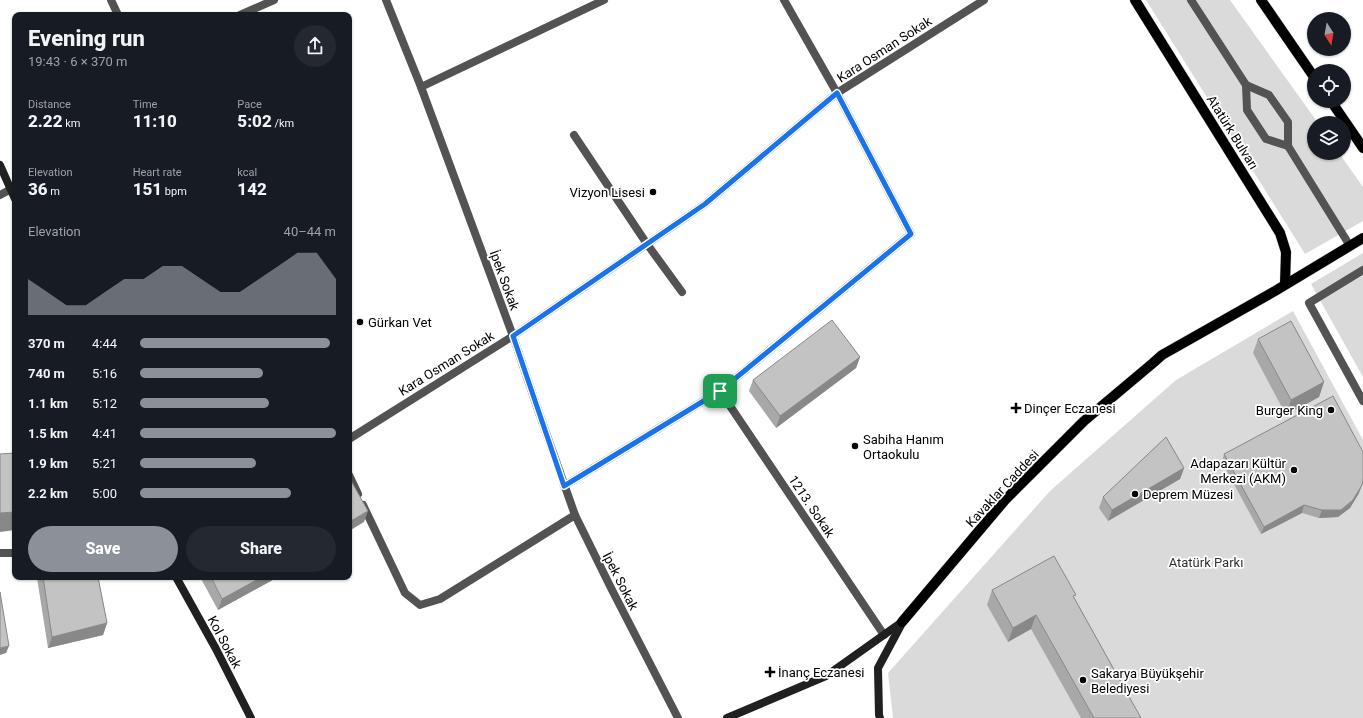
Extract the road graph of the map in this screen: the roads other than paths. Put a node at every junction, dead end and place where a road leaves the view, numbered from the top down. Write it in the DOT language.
graph roads {
  1 [pos="111,0"];
  2 [pos="274,0"];
  3 [pos="386,0"];
  4 [pos="604,0"];
  5 [pos="784,0"];
  6 [pos="984,0"];
  7 [pos="1135,0"];
  8 [pos="1191,0"];
  9 [pos="1261,0"];
  10 [pos="117,12"];
  11 [pos="247,12"];
  12 [pos="1307,67"];
  13 [pos="1246,85"];
  14 [pos="421,87"];
  15 [pos="837,93"];
  16 [pos="1336,108"];
  17 [pos="574,135"];
  18 [pos="1288,146"];
  19 [pos="1363,148"];
  20 [pos="0,165"];
  21 [pos="12,186"];
  22 [pos="12,189"];
  23 [pos="0,195"];
  24 [pos="1363,238"];
  25 [pos="647,244"];
  26 [pos="1350,246"];
  27 [pos="1363,270"];
  28 [pos="1285,284"];
  29 [pos="682,292"];
  30 [pos="513,336"];
  31 [pos="720,391"];
  32 [pos="1363,401"];
  33 [pos="352,437"];
  34 [pos="352,481"];
  35 [pos="564,486"];
  36 [pos="575,515"];
  37 [pos="0,553"];
  38 [pos="12,553"];
  39 [pos="178,580"];
  40 [pos="902,622"];
  41 [pos="884,635"];
  42 [pos="251,718"];
  43 [pos="678,718"];
  44 [pos="727,718"];
  45 [pos="880,718"];
  1 -- 10 [label="street"];
  2 -- 11 [label="street"];
  3 -- 14 [label="street, İpek Sokak"];
  4 -- 14 [label="street"];
  5 -- 15 [label="street"];
  6 -- 15 [label="street, Kara Osman Sokak"];
  7 -- 28 [label="main road, Atatürk Bulvarı"];
  8 -- 13 [label="street"];
  9 -- 12 [label="main road"];
  13 -- 18 [label="street"];
  13 -- 18 [label="street"];
  14 -- 30 [label="street, İpek Sokak"];
  15 -- 25 [label="street, Kara Osman Sokak"];
  15 -- 31 [label="street"];
  16 -- 19 [label="main road"];
  17 -- 25 [label="street"];
  18 -- 26 [label="street"];
  20 -- 21 [label="main road"];
  22 -- 23 [label="street"];
  24 -- 26 [label="main road, Kavaklar Caddesi"];
  25 -- 29 [label="street"];
  25 -- 30 [label="street, Kara Osman Sokak"];
  26 -- 28 [label="main road, Kavaklar Caddesi"];
  27 -- 32 [label="street"];
  28 -- 40 [label="main road, Kavaklar Caddesi"];
  30 -- 33 [label="street, Kara Osman Sokak"];
  30 -- 35 [label="street, İpek Sokak"];
  31 -- 35 [label="street"];
  31 -- 41 [label="street, 1213. Sokak"];
  34 -- 36 [label="street"];
  35 -- 36 [label="street, İpek Sokak"];
  36 -- 43 [label="street, İpek Sokak"];
  37 -- 38 [label="street"];
  39 -- 42 [label="main road, Kol Sokak"];
  40 -- 41 [label="main road, Kavaklar Caddesi"];
  40 -- 45 [label="main road"];
  41 -- 44 [label="main road, Kavaklar Caddesi"];
}
